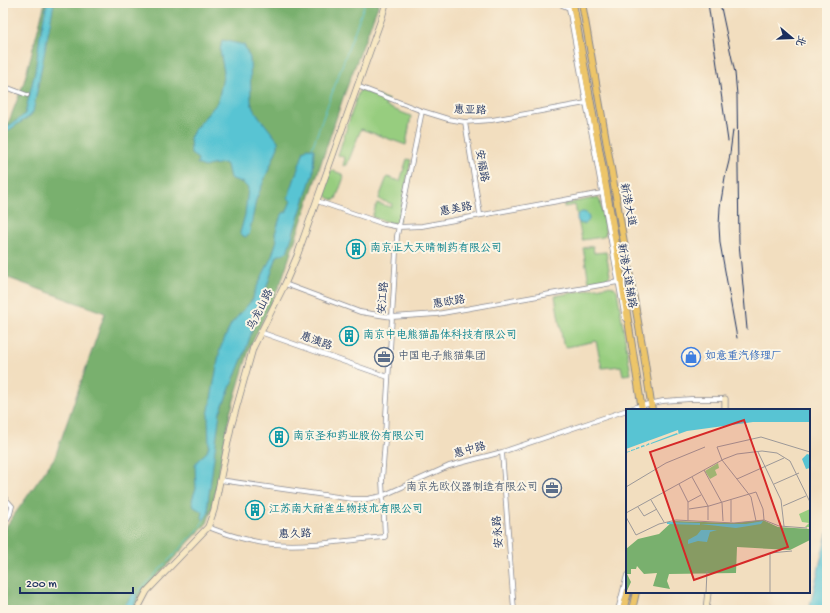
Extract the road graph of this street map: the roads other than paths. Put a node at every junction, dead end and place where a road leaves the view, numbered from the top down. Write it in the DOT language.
graph roads {
  1 [pos="386,3"];
  2 [pos="562,3"];
  3 [pos="582,3"];
  4 [pos="570,5"];
  5 [pos="3,86"];
  6 [pos="357,86"];
  7 [pos="27,95"];
  8 [pos="586,103"];
  9 [pos="422,111"];
  10 [pos="465,122"];
  11 [pos="602,193"];
  12 [pos="317,201"];
  13 [pos="480,214"];
  14 [pos="399,227"];
  15 [pos="618,282"];
  16 [pos="285,284"];
  17 [pos="392,317"];
  18 [pos="260,332"];
  19 [pos="388,376"];
  20 [pos="725,399"];
  21 [pos="651,407"];
  22 [pos="641,408"];
  23 [pos="725,409"];
  24 [pos="626,413"];
  25 [pos="502,452"];
  26 [pos="220,480"];
  27 [pos="3,496"];
  28 [pos="382,496"];
  29 [pos="3,526"];
  30 [pos="208,527"];
  31 [pos="385,537"];
  32 [pos="626,579"];
  33 [pos="628,593"];
  34 [pos="636,593"];
  35 [pos="708,593"];
  36 [pos="137,610"];
  37 [pos="514,610"];
  38 [pos="618,610"];
  39 [pos="623,610"];
  40 [pos="632,610"];
  41 [pos="706,610"];
  1 -- 6 [label="street, 乌龙山路"];
  2 -- 4 [label="street"];
  3 -- 21 [label="main road, 新港大道"];
  4 -- 8 [label="street, 新港大道辅路"];
  4 -- 22 [label="main road, 新港大道"];
  5 -- 7 [label="street"];
  6 -- 9 [label="street, 惠亚路"];
  6 -- 12 [label="street, 乌龙山路"];
  8 -- 10 [label="street, 惠亚路"];
  8 -- 11 [label="street, 新港大道辅路"];
  9 -- 10 [label="street, 惠亚路"];
  9 -- 14 [label="street, 安江路"];
  10 -- 13 [label="street, 安福路"];
  11 -- 13 [label="street, 惠美路"];
  11 -- 15 [label="street, 新港大道辅路"];
  12 -- 14 [label="street, 惠美路"];
  12 -- 16 [label="street, 乌龙山路"];
  13 -- 14 [label="street, 惠美路"];
  14 -- 17 [label="street, 安江路"];
  15 -- 17 [label="street, 惠欧路"];
  15 -- 22 [label="street, 新港大道辅路"];
  16 -- 17 [label="street, 惠欧路"];
  16 -- 18 [label="street, 乌龙山路"];
  17 -- 19 [label="street, 安江路"];
  18 -- 19 [label="street, 惠澳路"];
  18 -- 26 [label="street, 乌龙山路"];
  19 -- 28 [label="street, 安江路"];
  20 -- 21 [label="street, 惠中路"];
  20 -- 23 [label="street"];
  21 -- 22 [label="street, 惠中路"];
  24 -- 25 [label="street, 惠中路"];
  25 -- 28 [label="street, 惠中路"];
  25 -- 37 [label="street, 安永路"];
  26 -- 28 [label="street, 惠中路"];
  26 -- 30 [label="street, 乌龙山路"];
  27 -- 29 [label="street"];
  28 -- 31 [label="street, 安江路"];
  30 -- 31 [label="street, 惠久路"];
  30 -- 36 [label="street, 乌龙山路"];
  32 -- 38 [label="street"];
  33 -- 39 [label="main road"];
  34 -- 40 [label="main road"];
  35 -- 41 [label="street"];
}
